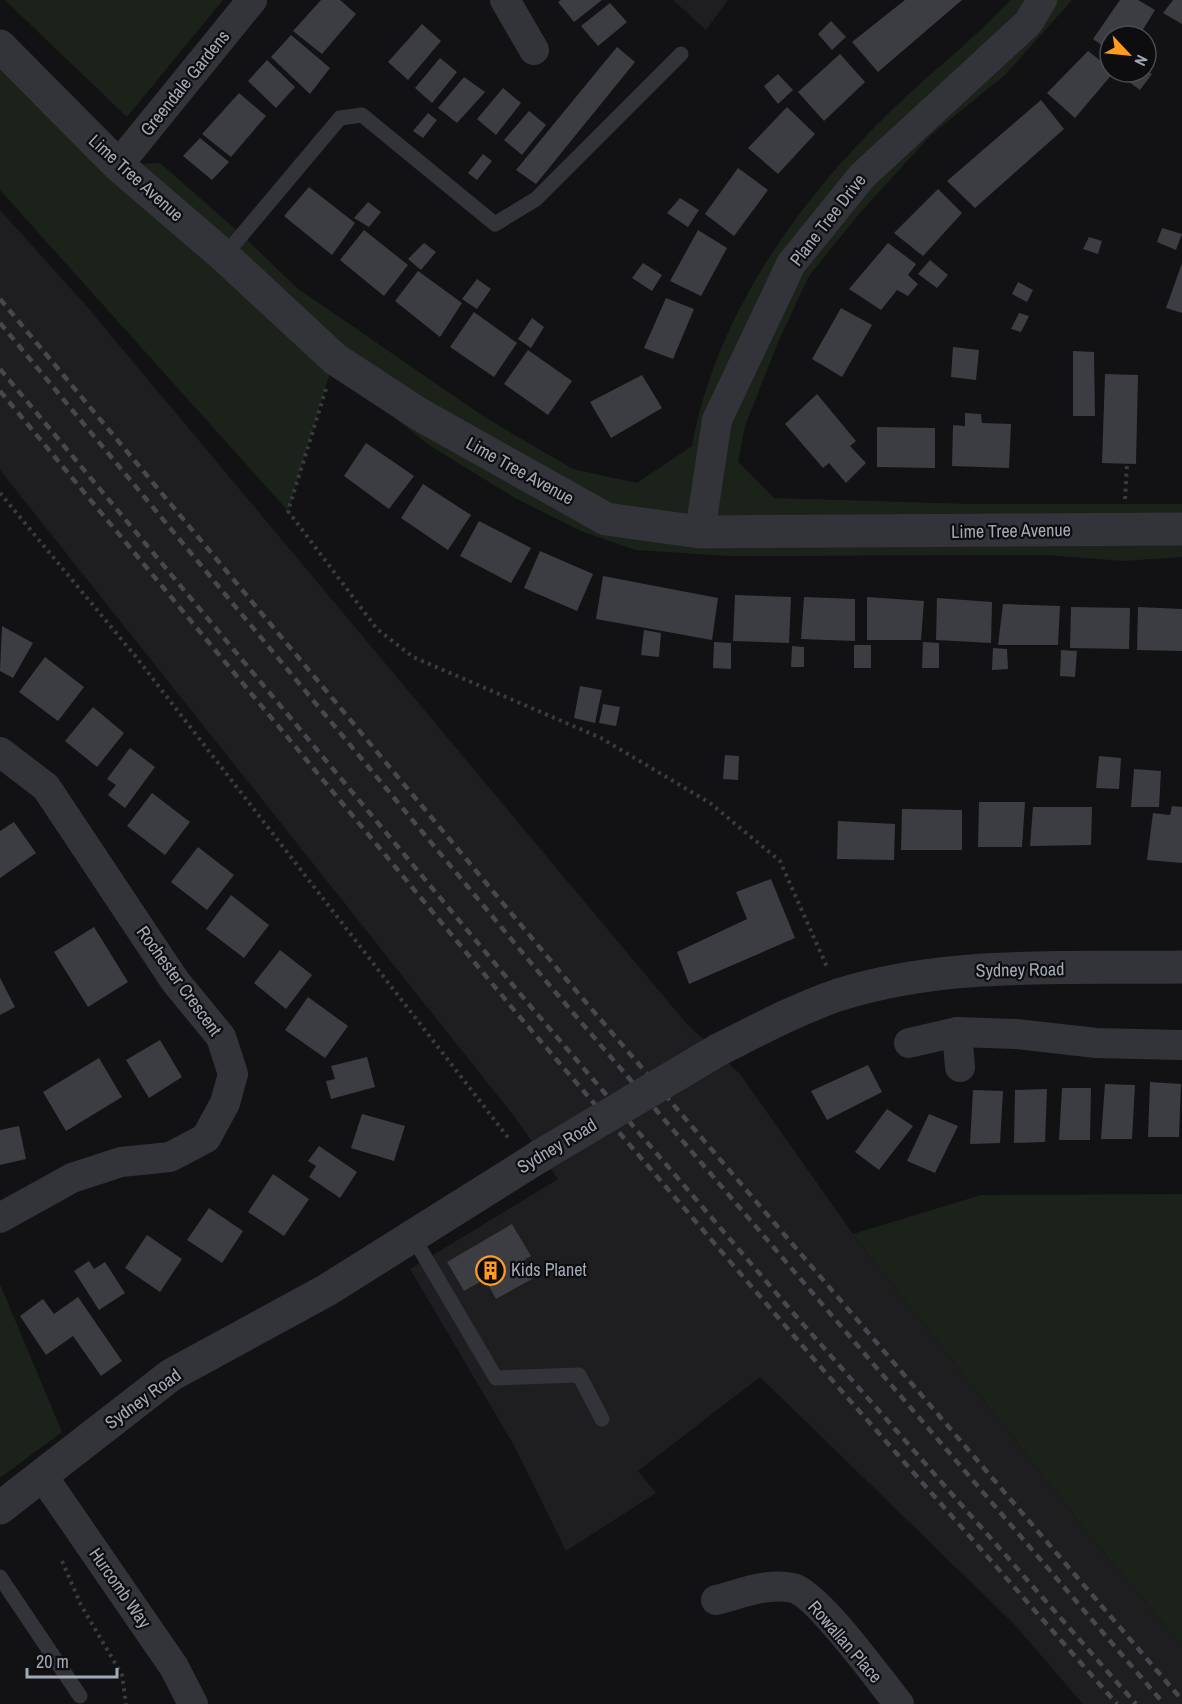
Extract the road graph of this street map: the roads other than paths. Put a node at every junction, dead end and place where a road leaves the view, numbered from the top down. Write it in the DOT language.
graph roads {
  1 [pos="252,0"];
  2 [pos="505,0"];
  3 [pos="1042,0"];
  4 [pos="0,46"];
  5 [pos="534,50"];
  6 [pos="681,54"];
  7 [pos="118,165"];
  8 [pos="224,256"];
  9 [pos="1182,529"];
  10 [pos="699,532"];
  11 [pos="0,752"];
  12 [pos="1182,967"];
  13 [pos="957,1032"];
  14 [pos="909,1043"];
  15 [pos="1182,1045"];
  16 [pos="960,1066"];
  17 [pos="0,1218"];
  18 [pos="413,1237"];
  19 [pos="602,1419"];
  20 [pos="42,1475"];
  21 [pos="0,1508"];
  22 [pos="0,1577"];
  23 [pos="716,1600"];
  24 [pos="80,1696"];
  25 [pos="193,1704"];
  26 [pos="899,1704"];
  1 -- 7 [label="street, Greendale Gardens"];
  2 -- 5 [label="street"];
  3 -- 10 [label="street, Plane Tree Drive"];
  4 -- 7 [label="street, Lime Tree Avenue"];
  6 -- 8 [label="lane"];
  7 -- 8 [label="street, Lime Tree Avenue"];
  8 -- 10 [label="street, Lime Tree Avenue"];
  9 -- 10 [label="street, Lime Tree Avenue"];
  11 -- 17 [label="street, Rochester Crescent"];
  12 -- 18 [label="street, Sydney Road, bridge"];
  13 -- 14 [label="street"];
  13 -- 15 [label="street"];
  13 -- 16 [label="street"];
  18 -- 19 [label="lane"];
  18 -- 20 [label="street, Sydney Road"];
  20 -- 21 [label="street, Sydney Road"];
  20 -- 25 [label="street, Hurcomb Way"];
  22 -- 24 [label="lane"];
  23 -- 26 [label="street, Rowallan Place"];
}
